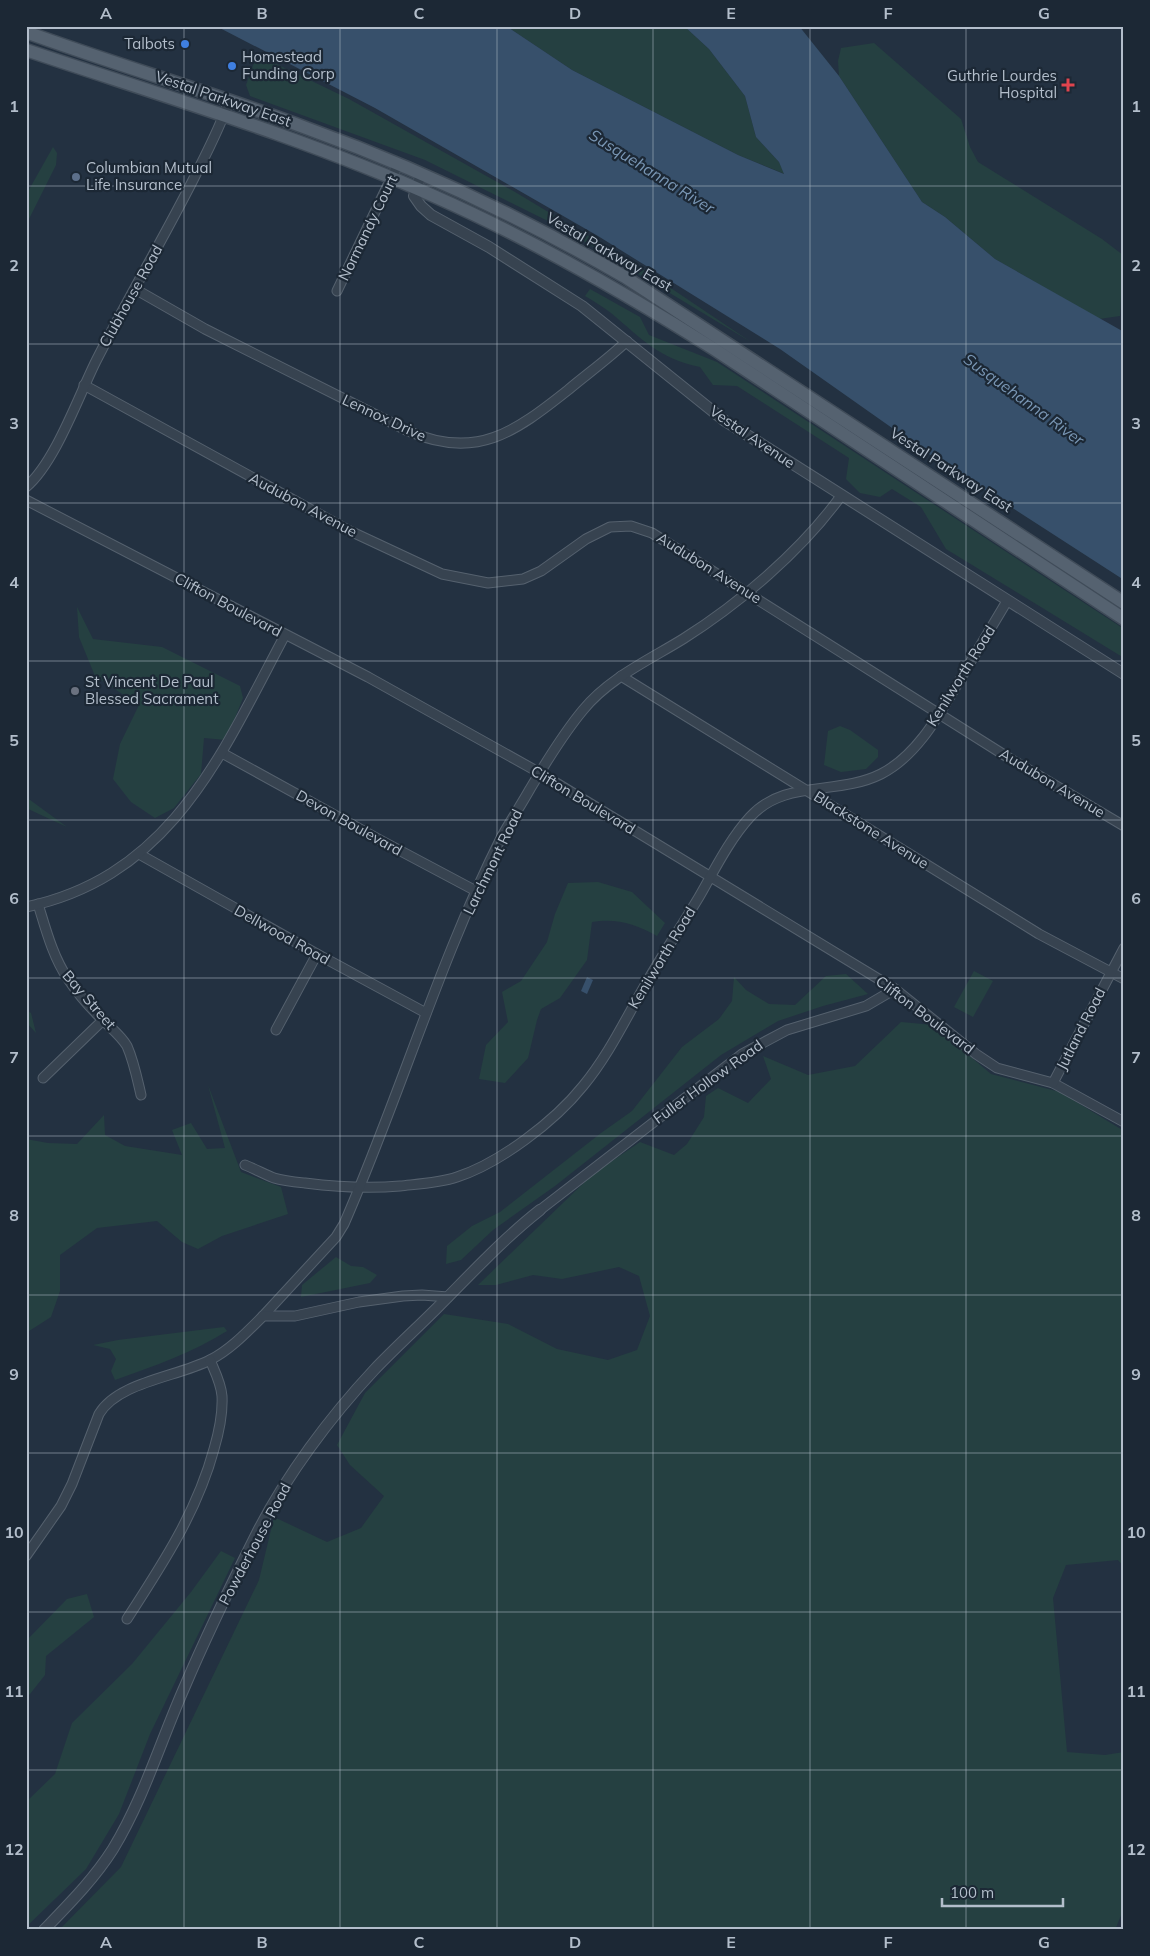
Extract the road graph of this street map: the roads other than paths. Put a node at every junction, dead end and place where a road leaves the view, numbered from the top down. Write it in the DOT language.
graph roads {
  1 [pos="26,32"];
  2 [pos="26,50"];
  3 [pos="229,100"];
  4 [pos="224,116"];
  5 [pos="398,164"];
  6 [pos="421,174"];
  7 [pos="392,178"];
  8 [pos="416,188"];
  9 [pos="135,290"];
  10 [pos="337,291"];
  11 [pos="627,341"];
  12 [pos="84,385"];
  13 [pos="26,487"];
  14 [pos="840,496"];
  15 [pos="26,500"];
  16 [pos="748,592"];
  17 [pos="1007,601"];
  18 [pos="1124,603"];
  19 [pos="1124,619"];
  20 [pos="285,635"];
  21 [pos="1124,674"];
  22 [pos="621,676"];
  23 [pos="939,714"];
  24 [pos="222,753"];
  25 [pos="540,773"];
  26 [pos="807,790"];
  27 [pos="1124,826"];
  28 [pos="139,854"];
  29 [pos="710,877"];
  30 [pos="476,891"];
  31 [pos="38,904"];
  32 [pos="26,907"];
  33 [pos="1124,948"];
  34 [pos="317,954"];
  35 [pos="1111,972"];
  36 [pos="1124,979"];
  37 [pos="895,989"];
  38 [pos="426,1013"];
  39 [pos="103,1020"];
  40 [pos="276,1030"];
  41 [pos="43,1078"];
  42 [pos="1053,1083"];
  43 [pos="141,1095"];
  44 [pos="1124,1122"];
  45 [pos="245,1165"];
  46 [pos="358,1188"];
  47 [pos="540,1210"];
  48 [pos="448,1297"];
  49 [pos="263,1316"];
  50 [pos="210,1360"];
  51 [pos="26,1556"];
  52 [pos="127,1619"];
  53 [pos="44,1930"];
  1 -- 3 [label="main road, Vestal Parkway East"];
  2 -- 4 [label="main road, Vestal Parkway East"];
  3 -- 4 [label="street, Clubhouse Road"];
  3 -- 5 [label="main road, Vestal Parkway East"];
  4 -- 7 [label="main road, Vestal Parkway East"];
  4 -- 9 [label="street, Clubhouse Road"];
  5 -- 6 [label="main road, Vestal Parkway East"];
  5 -- 7 [label="street, Normandy Court"];
  6 -- 8 [label="street"];
  6 -- 18 [label="main road, Vestal Parkway East"];
  7 -- 8 [label="main road, Vestal Parkway East"];
  7 -- 10 [label="street, Normandy Court"];
  8 -- 11 [label="street, Vestal Avenue"];
  8 -- 19 [label="main road, Vestal Parkway East"];
  9 -- 11 [label="street, Lennox Drive"];
  9 -- 12 [label="street, Clubhouse Road"];
  11 -- 14 [label="street, Vestal Avenue"];
  12 -- 13 [label="street, Clubhouse Road"];
  12 -- 16 [label="street, Audubon Avenue"];
  14 -- 16 [label="street, Larchmont Road"];
  14 -- 17 [label="street, Vestal Avenue"];
  15 -- 20 [label="street, Clifton Boulevard"];
  16 -- 22 [label="street, Larchmont Road"];
  16 -- 23 [label="street, Audubon Avenue"];
  17 -- 21 [label="street, Vestal Avenue"];
  17 -- 23 [label="street, Kenilworth Road"];
  20 -- 24 [label="street"];
  20 -- 25 [label="street, Clifton Boulevard"];
  22 -- 25 [label="street, Larchmont Road"];
  22 -- 26 [label="street, Blackstone Avenue"];
  23 -- 26 [label="street, Kenilworth Road"];
  23 -- 27 [label="street, Audubon Avenue"];
  24 -- 28 [label="street"];
  24 -- 30 [label="street, Devon Boulevard"];
  25 -- 29 [label="street, Clifton Boulevard"];
  25 -- 30 [label="street, Larchmont Road"];
  26 -- 29 [label="street, Kenilworth Road"];
  26 -- 35 [label="street, Blackstone Avenue"];
  28 -- 31 [label="street"];
  28 -- 34 [label="street, Dellwood Road"];
  29 -- 37 [label="street, Clifton Boulevard"];
  29 -- 46 [label="street, Kenilworth Road"];
  30 -- 38 [label="street, Larchmont Road"];
  31 -- 32 [label="street"];
  31 -- 39 [label="street, Bay Street"];
  33 -- 35 [label="street, Jutland Road"];
  34 -- 38 [label="street, Dellwood Road"];
  34 -- 40 [label="street"];
  35 -- 36 [label="street, Blackstone Avenue"];
  35 -- 42 [label="street, Jutland Road"];
  37 -- 42 [label="street, Clifton Boulevard"];
  37 -- 47 [label="street, Fuller Hollow Road"];
  38 -- 46 [label="street, Larchmont Road"];
  39 -- 41 [label="street"];
  39 -- 43 [label="street, Bay Street"];
  42 -- 44 [label="street, Clifton Boulevard"];
  45 -- 46 [label="street, Kenilworth Road"];
  46 -- 49 [label="street, Larchmont Road"];
  47 -- 48 [label="street, Powderhouse Road"];
  48 -- 49 [label="street"];
  48 -- 53 [label="street, Powderhouse Road"];
  49 -- 50 [label="street, Larchmont Road"];
  50 -- 51 [label="street, Larchmont Road"];
  50 -- 52 [label="street"];
}
